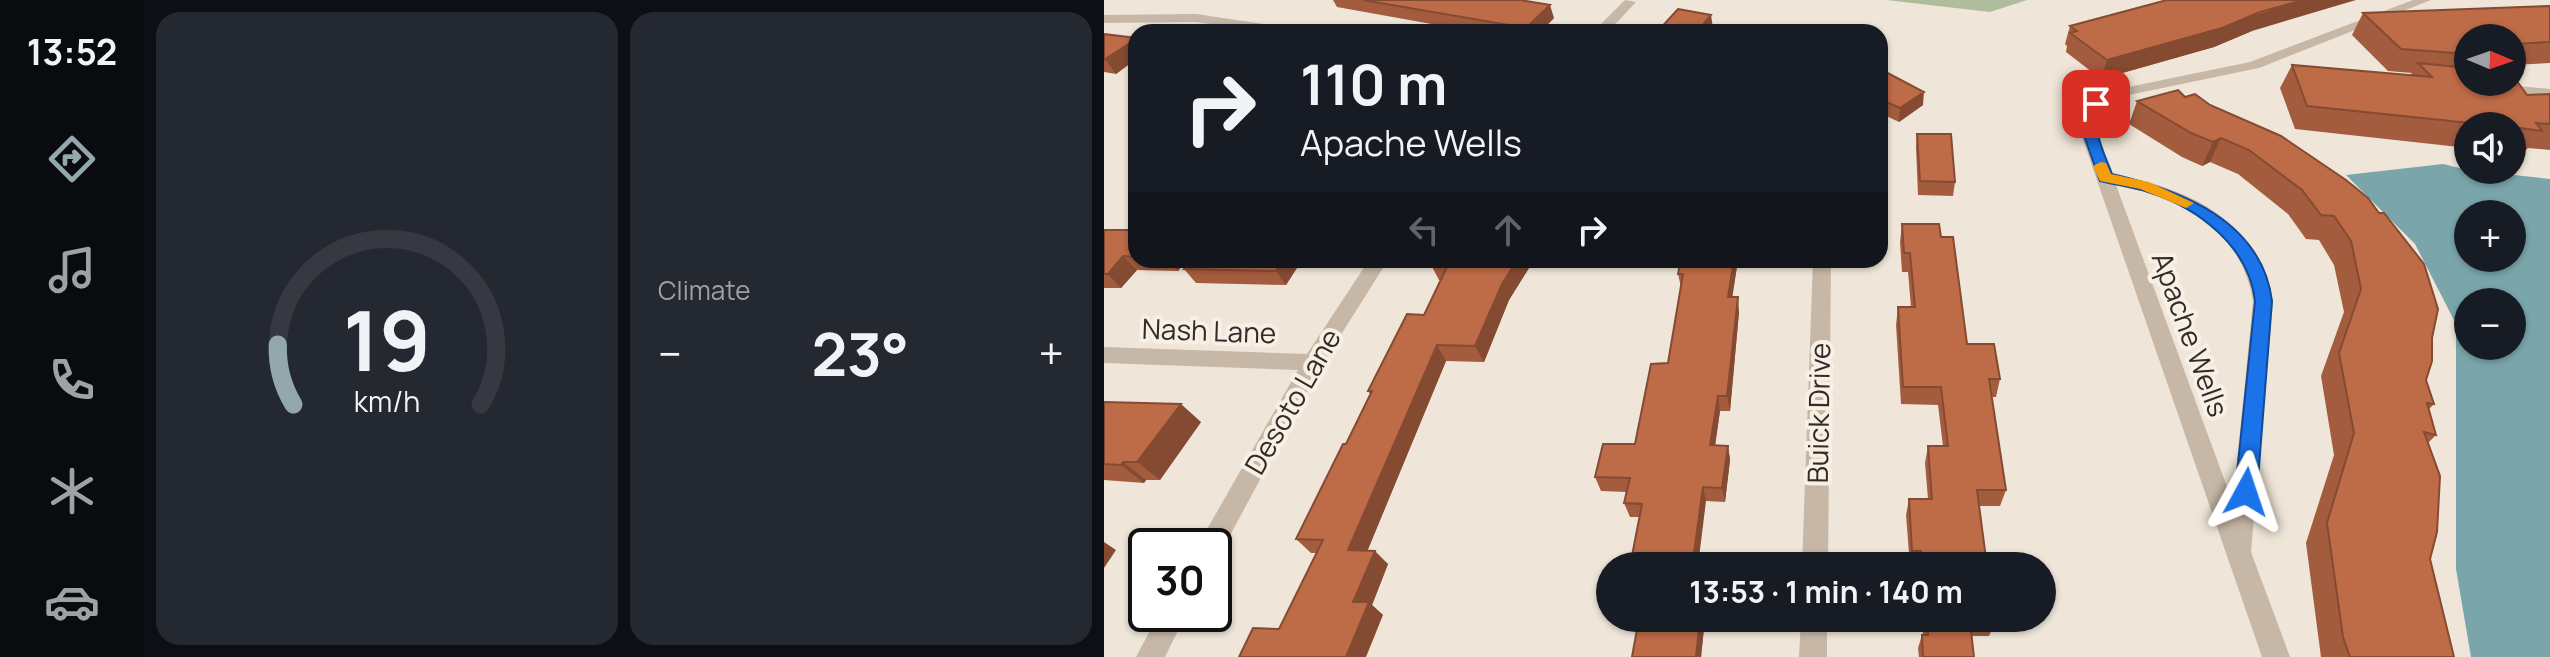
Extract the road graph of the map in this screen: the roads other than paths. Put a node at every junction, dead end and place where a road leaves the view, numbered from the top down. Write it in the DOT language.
graph roads {
  1 [pos="2425,0"];
  2 [pos="1630,2"];
  3 [pos="1104,19"];
  4 [pos="1237,24"];
  5 [pos="1608,24"];
  6 [pos="2254,65"];
  7 [pos="2285,68"];
  8 [pos="2526,91"];
  9 [pos="2550,93"];
  10 [pos="2105,178"];
  11 [pos="1374,268"];
  12 [pos="1822,268"];
  13 [pos="1104,355"];
  14 [pos="1313,362"];
  15 [pos="1221,528"];
  16 [pos="1815,552"];
  17 [pos="2240,555"];
  18 [pos="1163,632"];
  19 [pos="1814,632"];
  20 [pos="1150,657"];
  21 [pos="1813,657"];
  22 [pos="2276,657"];
  1 -- 6 [label="street"];
  2 -- 5 [label="street"];
  3 -- 4 [label="street"];
  6 -- 7 [label="street"];
  6 -- 10 [label="street, Apache Wells"];
  8 -- 9 [label="street"];
  10 -- 17 [label="street, Apache Wells"];
  10 -- 17 [label="street, Apache Wells"];
  11 -- 14 [label="street, Desoto Lane"];
  12 -- 16 [label="street, Buick Drive"];
  13 -- 14 [label="street, Nash Lane"];
  14 -- 15 [label="street, Desoto Lane"];
  17 -- 22 [label="street, Apache Wells"];
  18 -- 20 [label="street"];
  19 -- 21 [label="street"];
}
